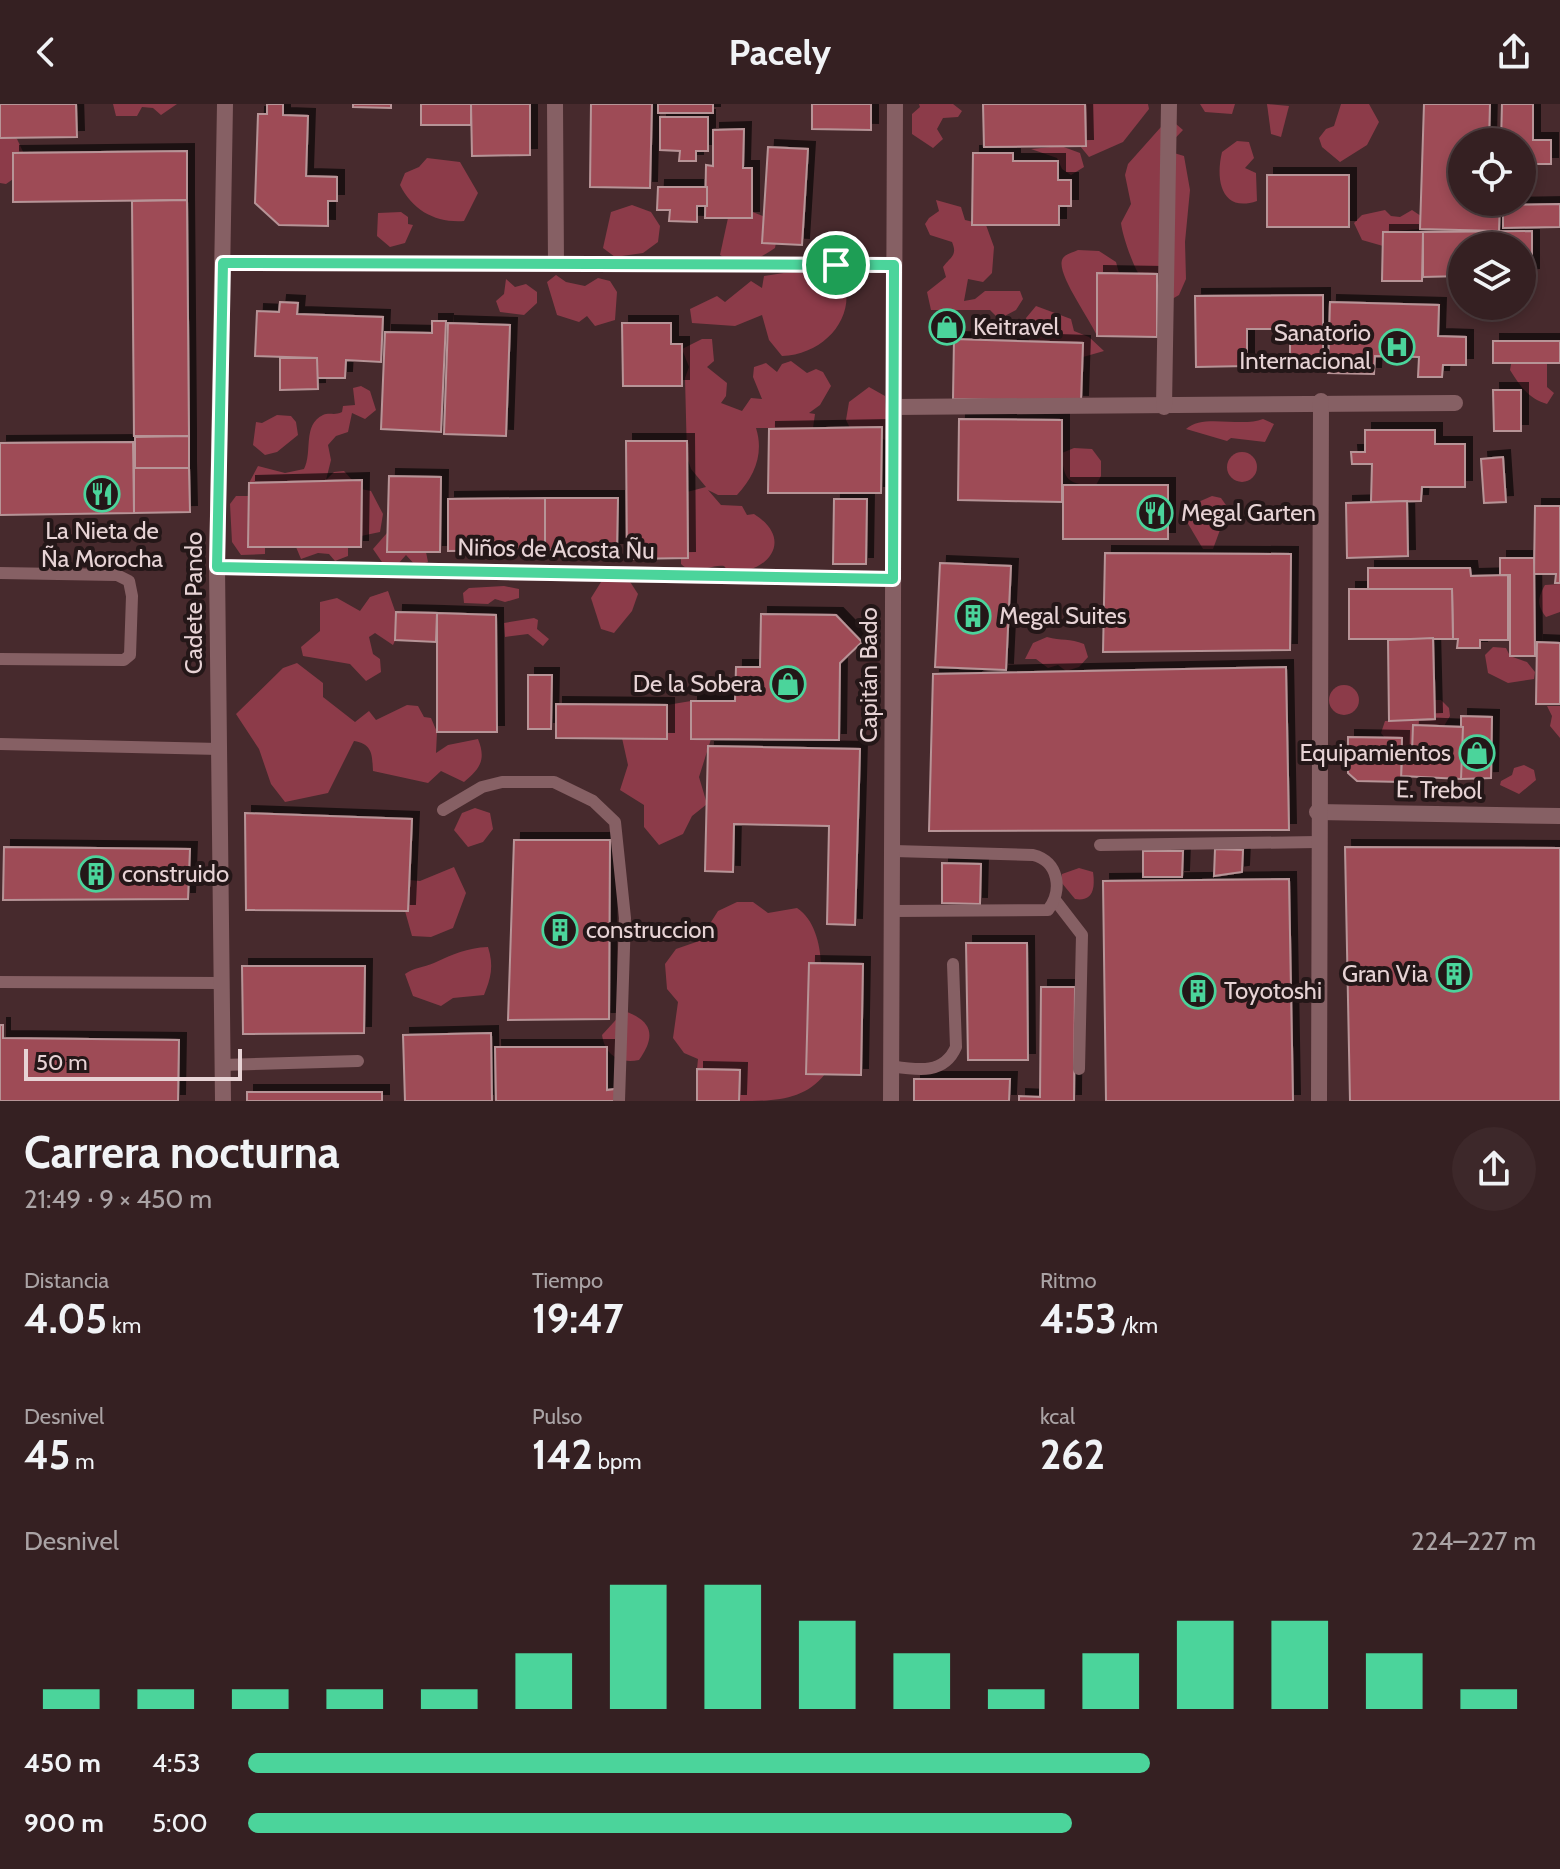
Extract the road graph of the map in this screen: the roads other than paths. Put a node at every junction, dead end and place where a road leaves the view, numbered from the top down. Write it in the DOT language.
graph roads {
  1 [pos="225,104"];
  2 [pos="555,104"];
  3 [pos="895,104"];
  4 [pos="1169,104"];
  5 [pos="223,263"];
  6 [pos="556,264"];
  7 [pos="894,265"];
  8 [pos="1321,401"];
  9 [pos="1455,403"];
  10 [pos="894,407"];
  11 [pos="1164,407"];
  12 [pos="217,567"];
  13 [pos="0,573"];
  14 [pos="893,579"];
  15 [pos="0,659"];
  16 [pos="0,744"];
  17 [pos="219,749"];
  18 [pos="443,810"];
  19 [pos="1317,812"];
  20 [pos="1560,816"];
  21 [pos="1317,842"];
  22 [pos="1100,845"];
  23 [pos="894,851"];
  24 [pos="1055,900"];
  25 [pos="894,911"];
  26 [pos="953,964"];
  27 [pos="0,982"];
  28 [pos="221,983"];
  29 [pos="358,1061"];
  30 [pos="222,1065"];
  31 [pos="891,1066"];
  32 [pos="1079,1069"];
  33 [pos="223,1101"];
  34 [pos="619,1101"];
  35 [pos="891,1101"];
  36 [pos="1319,1101"];
  1 -- 5 [label="street, Cadete Pando"];
  2 -- 6 [label="street"];
  3 -- 7 [label="street, Capitán Bado"];
  4 -- 11 [label="street"];
  5 -- 6 [label="street"];
  5 -- 12 [label="street, Cadete Pando"];
  6 -- 7 [label="street"];
  7 -- 10 [label="street, Capitán Bado"];
  8 -- 9 [label="street"];
  8 -- 11 [label="street"];
  8 -- 19 [label="street"];
  10 -- 11 [label="street"];
  10 -- 14 [label="street, Capitán Bado"];
  12 -- 14 [label="street, Niños de Acosta Ñu"];
  12 -- 17 [label="street, Cadete Pando"];
  13 -- 15 [label="lane"];
  14 -- 23 [label="street, Capitán Bado"];
  16 -- 17 [label="lane"];
  17 -- 28 [label="street, Cadete Pando"];
  18 -- 34 [label="lane"];
  19 -- 20 [label="street, E. Trebol"];
  19 -- 21 [label="street"];
  21 -- 22 [label="lane"];
  21 -- 36 [label="street"];
  23 -- 24 [label="lane"];
  23 -- 25 [label="street, Capitán Bado"];
  24 -- 25 [label="lane"];
  24 -- 32 [label="lane"];
  25 -- 31 [label="street, Capitán Bado"];
  26 -- 31 [label="lane"];
  27 -- 28 [label="lane"];
  28 -- 30 [label="street, Cadete Pando"];
  29 -- 30 [label="lane"];
  30 -- 33 [label="street, Cadete Pando"];
  31 -- 35 [label="street, Capitán Bado"];
}
